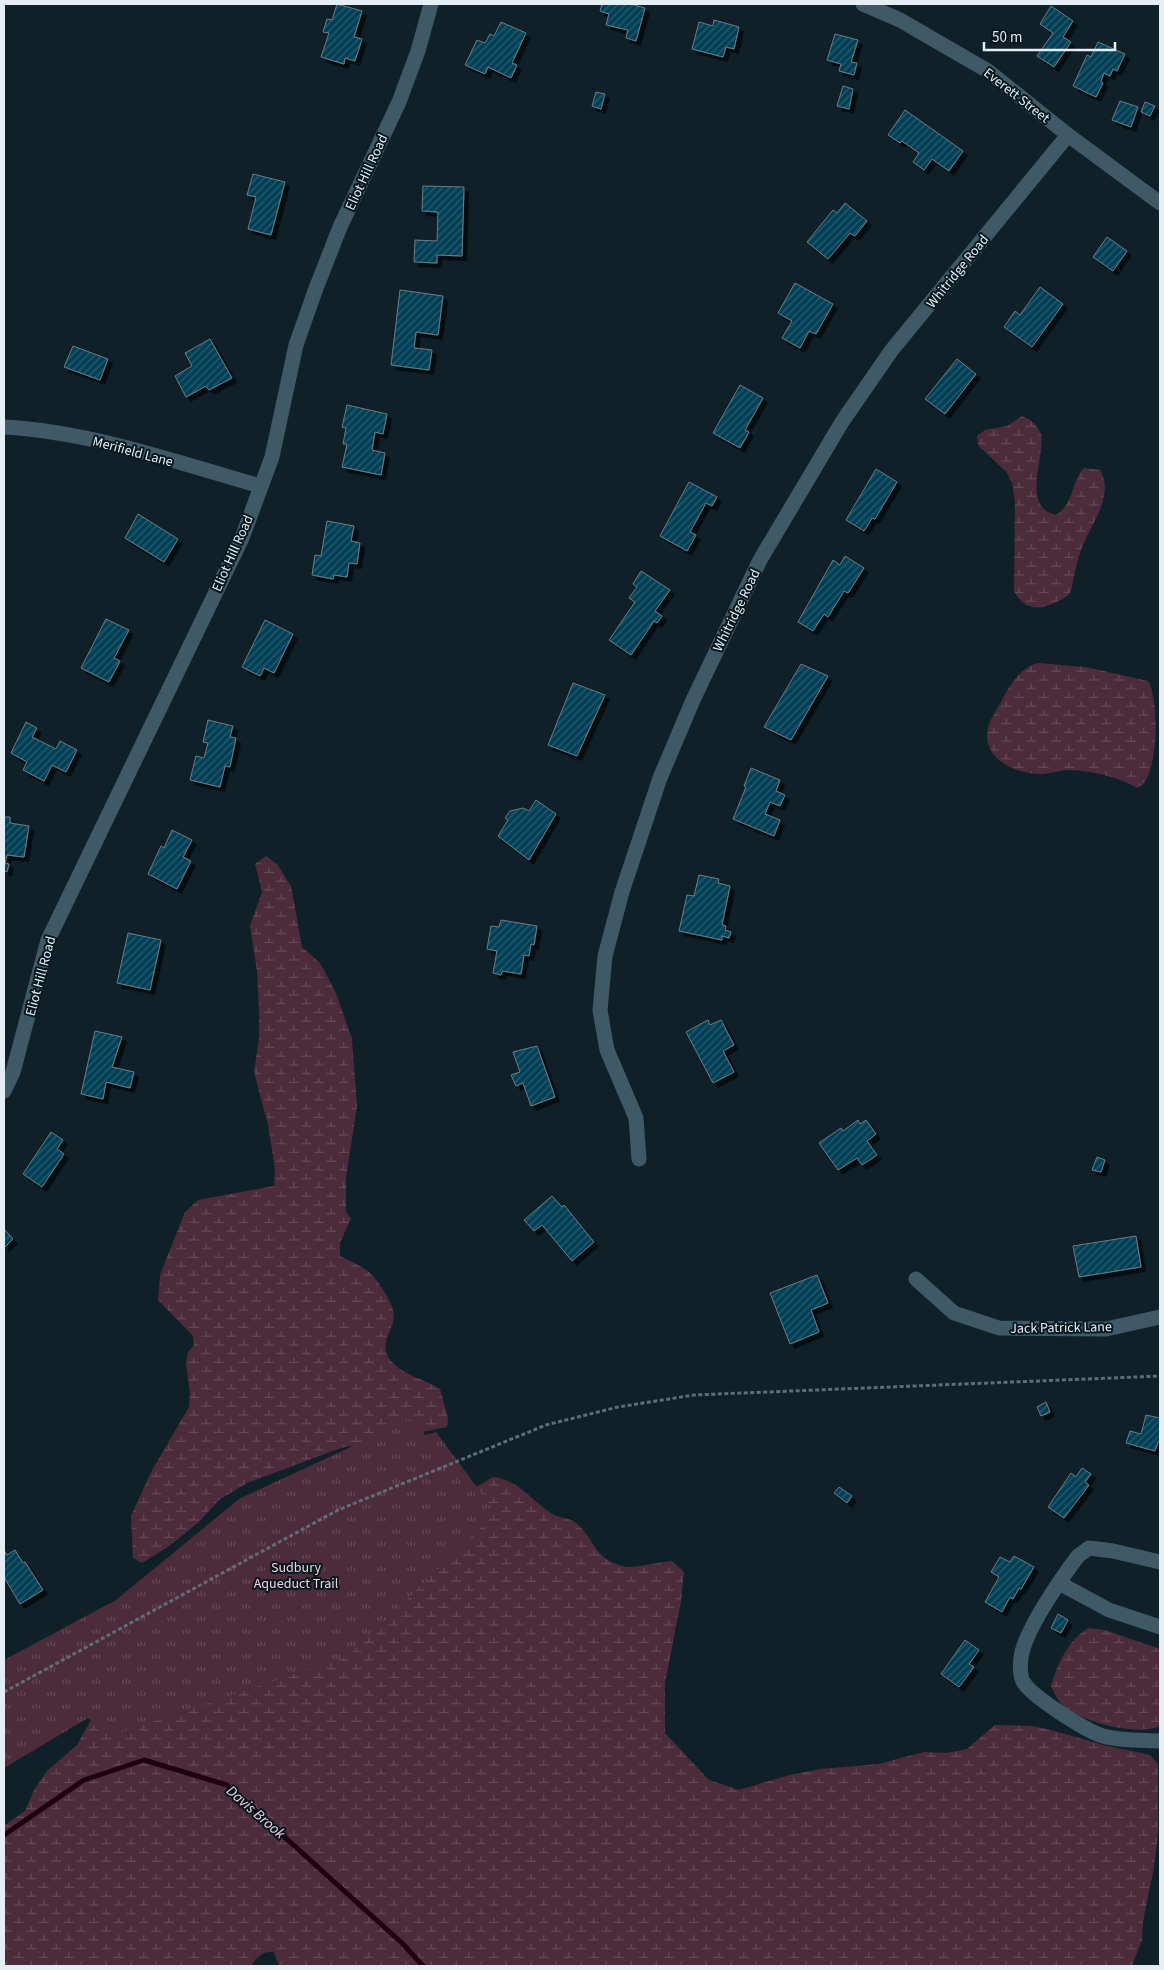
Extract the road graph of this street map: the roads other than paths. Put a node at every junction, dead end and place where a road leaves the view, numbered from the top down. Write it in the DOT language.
graph roads {
  1 [pos="431,4"];
  2 [pos="863,4"];
  3 [pos="1068,135"];
  4 [pos="1160,203"];
  5 [pos="4,427"];
  6 [pos="260,486"];
  7 [pos="4,1091"];
  8 [pos="639,1159"];
  9 [pos="916,1280"];
  10 [pos="1160,1318"];
  11 [pos="1160,1562"];
  12 [pos="1059,1583"];
  13 [pos="1160,1627"];
  14 [pos="1160,1741"];
  1 -- 6 [label="street, Eliot Hill Road"];
  2 -- 3 [label="street, Everett Street"];
  3 -- 4 [label="street, Everett Street"];
  3 -- 8 [label="street, Whitridge Road"];
  5 -- 6 [label="street, Merifield Lane"];
  6 -- 7 [label="street, Eliot Hill Road"];
  9 -- 10 [label="street, Jack Patrick Lane"];
  11 -- 12 [label="street"];
  12 -- 13 [label="street"];
  12 -- 14 [label="street"];
}
